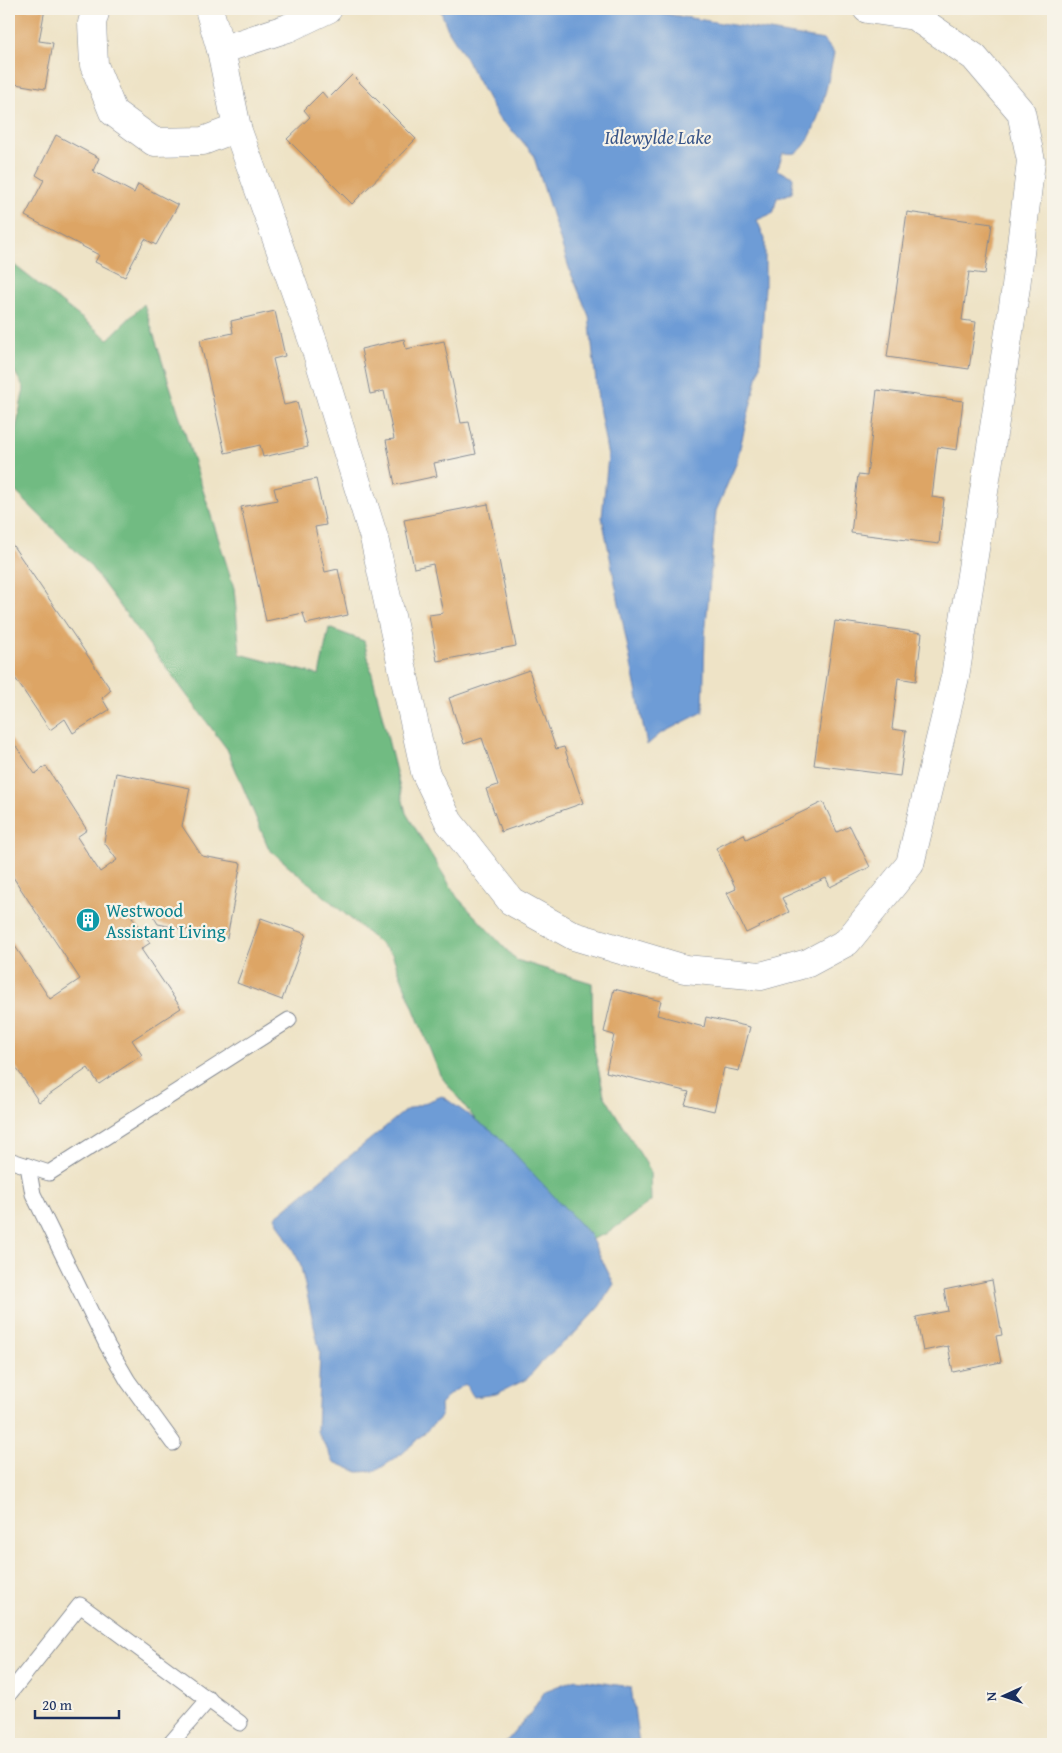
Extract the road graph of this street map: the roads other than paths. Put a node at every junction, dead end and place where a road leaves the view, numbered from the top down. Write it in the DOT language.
graph roads {
  1 [pos="96,9"];
  2 [pos="209,9"];
  3 [pos="328,9"];
  4 [pos="867,9"];
  5 [pos="221,50"];
  6 [pos="237,128"];
  7 [pos="289,1020"];
  8 [pos="9,1160"];
  9 [pos="28,1166"];
  10 [pos="173,1443"];
  11 [pos="9,1694"];
  12 [pos="209,1698"];
  13 [pos="240,1723"];
  14 [pos="170,1744"];
  1 -- 6 [label="street"];
  2 -- 5 [label="street"];
  3 -- 5 [label="street"];
  4 -- 6 [label="street"];
  5 -- 6 [label="street"];
  7 -- 9 [label="lane"];
  8 -- 9 [label="lane"];
  9 -- 10 [label="lane"];
  11 -- 12 [label="lane"];
  12 -- 13 [label="lane"];
  12 -- 14 [label="lane"];
}
